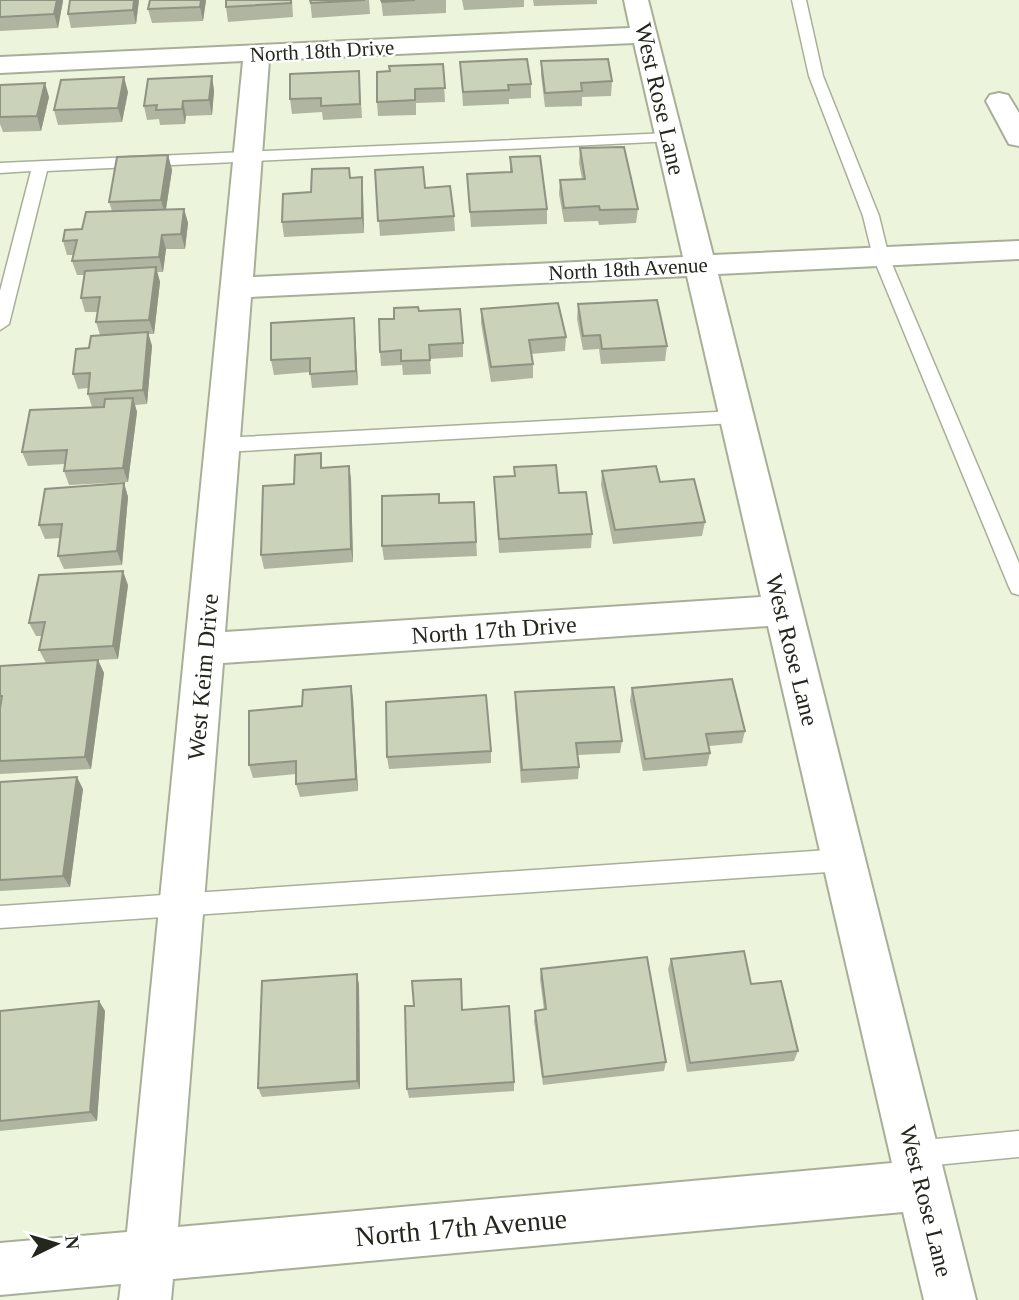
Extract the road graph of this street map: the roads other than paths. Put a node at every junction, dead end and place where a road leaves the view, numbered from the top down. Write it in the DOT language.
graph roads {
  1 [pos="799,0"];
  2 [pos="640,18"];
  3 [pos="257,54"];
  4 [pos="0,65"];
  5 [pos="999,101"];
  6 [pos="669,138"];
  7 [pos="1019,138"];
  8 [pos="248,157"];
  9 [pos="40,166"];
  10 [pos="0,168"];
  11 [pos="1019,250"];
  12 [pos="881,257"];
  13 [pos="699,265"];
  14 [pos="236,288"];
  15 [pos="0,324"];
  16 [pos="735,417"];
  17 [pos="223,445"];
  18 [pos="1019,587"];
  19 [pos="783,610"];
  20 [pos="205,649"];
  21 [pos="843,860"];
  22 [pos="182,905"];
  23 [pos="0,917"];
  24 [pos="1019,1144"];
  25 [pos="918,1169"];
  26 [pos="0,1269"];
  27 [pos="148,1278"];
  28 [pos="950,1300"];
  1 -- 12 [label="lane"];
  2 -- 3 [label="street, North 18th Drive"];
  2 -- 6 [label="street, West Rose Lane"];
  3 -- 4 [label="street, North 18th Drive"];
  3 -- 8 [label="street, West Keim Drive"];
  5 -- 7 [label="street"];
  6 -- 8 [label="lane"];
  6 -- 13 [label="street, West Rose Lane"];
  8 -- 9 [label="lane"];
  8 -- 14 [label="street, West Keim Drive"];
  9 -- 10 [label="lane"];
  9 -- 15 [label="lane"];
  11 -- 12 [label="street, North 18th Avenue"];
  12 -- 13 [label="street, North 18th Avenue"];
  12 -- 18 [label="lane"];
  13 -- 14 [label="street, North 18th Avenue"];
  13 -- 16 [label="street, West Rose Lane"];
  14 -- 17 [label="street, West Keim Drive"];
  16 -- 17 [label="lane"];
  16 -- 19 [label="street, West Rose Lane"];
  17 -- 20 [label="street, West Keim Drive"];
  19 -- 20 [label="street, North 17th Drive"];
  19 -- 21 [label="street, West Rose Lane"];
  20 -- 22 [label="street, West Keim Drive"];
  21 -- 22 [label="lane"];
  21 -- 25 [label="street, West Rose Lane"];
  22 -- 23 [label="lane"];
  22 -- 27 [label="street, West Keim Drive"];
  24 -- 25 [label="lane"];
  25 -- 27 [label="street, North 17th Avenue"];
  25 -- 28 [label="street, West Rose Lane"];
  26 -- 27 [label="street, North 17th Avenue"];
}
